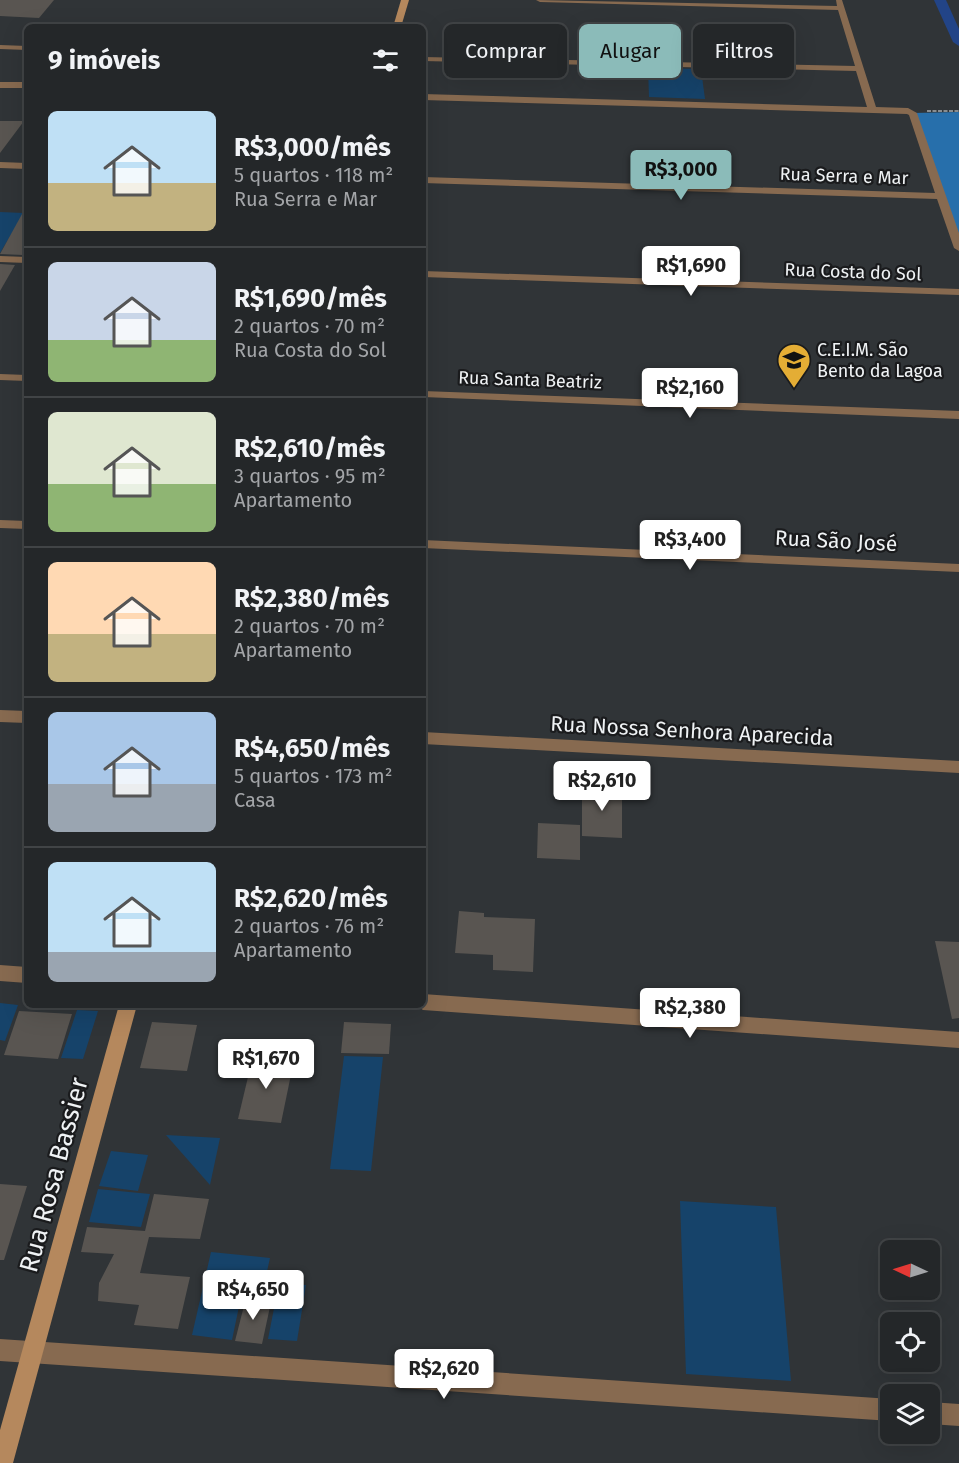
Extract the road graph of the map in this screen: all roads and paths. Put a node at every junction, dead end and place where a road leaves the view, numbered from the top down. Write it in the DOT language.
graph roads {
  1 [pos="405,0"];
  2 [pos="540,0"];
  3 [pos="840,4"];
  4 [pos="398,24"];
  5 [pos="0,47"];
  6 [pos="24,48"];
  7 [pos="426,59"];
  8 [pos="859,69"];
  9 [pos="0,85"];
  10 [pos="24,86"];
  11 [pos="426,97"];
  12 [pos="872,110"];
  13 [pos="947,111"];
  14 [pos="959,111"];
  15 [pos="0,165"];
  16 [pos="24,165"];
  17 [pos="426,180"];
  18 [pos="939,196"];
  19 [pos="959,249"];
  20 [pos="0,259"];
  21 [pos="24,260"];
  22 [pos="426,274"];
  23 [pos="959,292"];
  24 [pos="0,377"];
  25 [pos="24,378"];
  26 [pos="426,394"];
  27 [pos="959,415"];
  28 [pos="0,524"];
  29 [pos="24,525"];
  30 [pos="426,544"];
  31 [pos="959,568"];
  32 [pos="0,716"];
  33 [pos="24,717"];
  34 [pos="426,738"];
  35 [pos="959,767"];
  36 [pos="0,973"];
  37 [pos="24,975"];
  38 [pos="426,1002"];
  39 [pos="127,1008"];
  40 [pos="959,1040"];
  41 [pos="0,1350"];
  42 [pos="34,1352"];
  43 [pos="880,1409"];
  44 [pos="940,1414"];
  45 [pos="959,1415"];
  46 [pos="2,1463"];
  1 -- 4 [label="street"];
  2 -- 3 [label="street"];
  3 -- 8 [label="street"];
  5 -- 6 [label="street"];
  7 -- 8 [label="street"];
  8 -- 12 [label="street"];
  9 -- 10 [label="street"];
  11 -- 12 [label="street"];
  12 -- 18 [label="street"];
  13 -- 14 [label="path"];
  15 -- 16 [label="street"];
  17 -- 18 [label="street, Rua Serra e Mar"];
  18 -- 19 [label="street"];
  20 -- 21 [label="street"];
  22 -- 23 [label="street, Rua Costa do Sol"];
  24 -- 25 [label="street"];
  26 -- 27 [label="street, Rua Santa Beatriz"];
  28 -- 29 [label="street"];
  30 -- 31 [label="street, Rua São José"];
  32 -- 33 [label="street"];
  34 -- 35 [label="street, Rua Nossa Senhora Aparecida"];
  36 -- 37 [label="street"];
  38 -- 40 [label="street"];
  39 -- 42 [label="street, Rua Rosa Bassier"];
  41 -- 42 [label="street"];
  42 -- 43 [label="street"];
  42 -- 46 [label="street, Rua Rosa Bassier"];
  44 -- 45 [label="street"];
}
